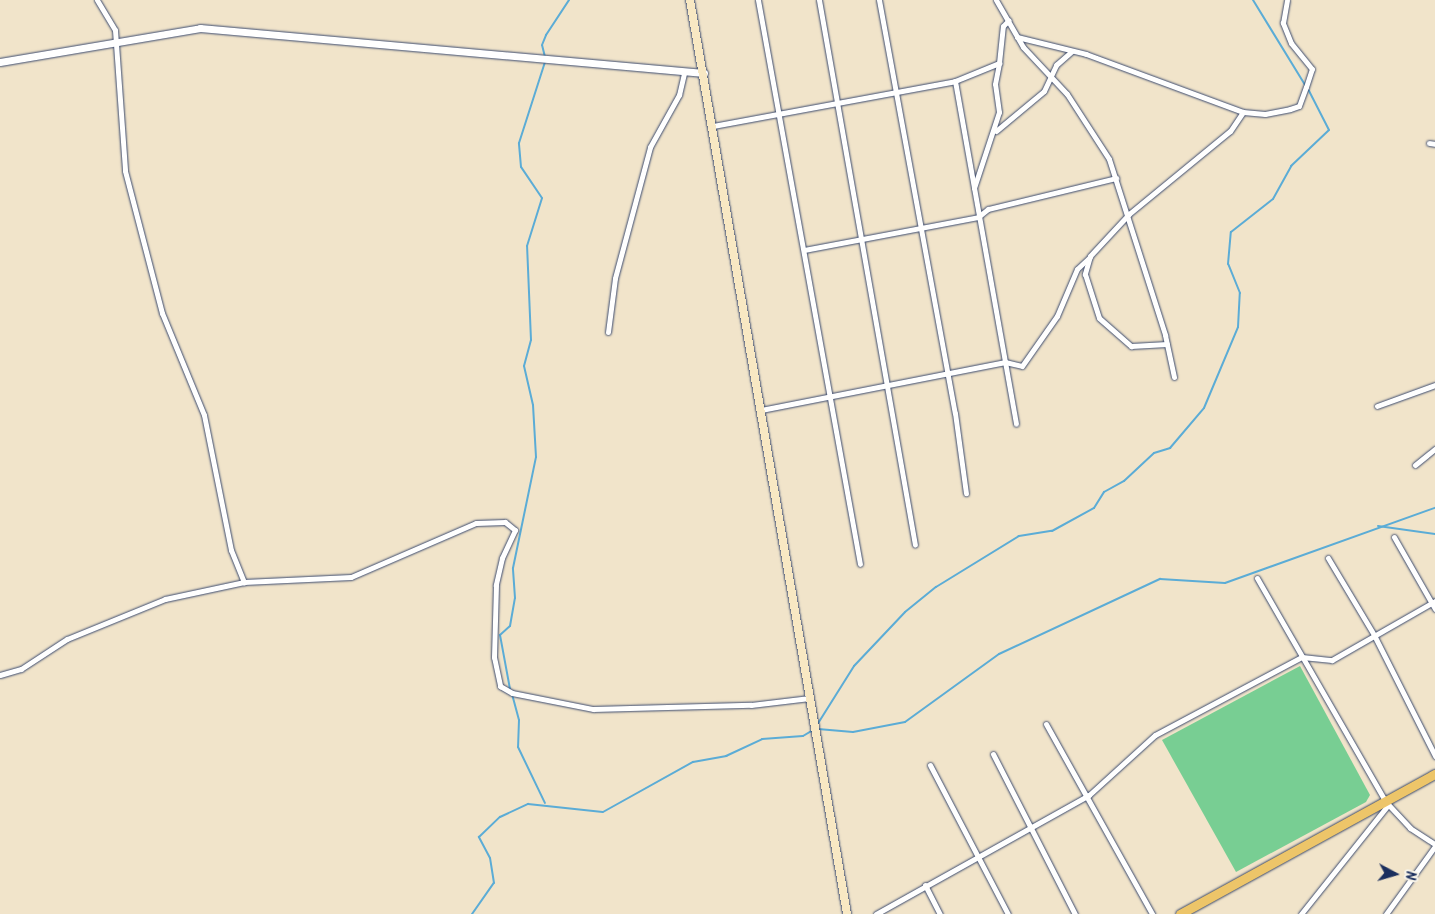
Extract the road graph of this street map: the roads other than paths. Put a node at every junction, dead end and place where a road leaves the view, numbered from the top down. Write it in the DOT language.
graph roads {
  1 [pos="97,0"];
  2 [pos="690,0"];
  3 [pos="758,0"];
  4 [pos="819,0"];
  5 [pos="879,0"];
  6 [pos="996,0"];
  7 [pos="1286,0"];
  8 [pos="1009,20"];
  9 [pos="1018,38"];
  10 [pos="116,40"];
  11 [pos="1072,51"];
  12 [pos="0,62"];
  13 [pos="999,63"];
  14 [pos="704,73"];
  15 [pos="684,74"];
  16 [pos="1051,77"];
  17 [pos="954,81"];
  18 [pos="895,93"];
  19 [pos="839,105"];
  20 [pos="1242,112"];
  21 [pos="780,117"];
  22 [pos="713,126"];
  23 [pos="995,132"];
  24 [pos="1116,178"];
  25 [pos="973,190"];
  26 [pos="1129,214"];
  27 [pos="978,217"];
  28 [pos="922,227"];
  29 [pos="863,239"];
  30 [pos="804,250"];
  31 [pos="1090,256"];
  32 [pos="608,332"];
  33 [pos="1167,344"];
  34 [pos="1005,362"];
  35 [pos="948,372"];
  36 [pos="1174,377"];
  37 [pos="888,383"];
  38 [pos="1435,385"];
  39 [pos="830,393"];
  40 [pos="1377,406"];
  41 [pos="761,410"];
  42 [pos="1016,424"];
  43 [pos="1435,449"];
  44 [pos="1416,465"];
  45 [pos="966,493"];
  46 [pos="1394,537"];
  47 [pos="915,545"];
  48 [pos="1328,558"];
  49 [pos="860,564"];
  50 [pos="1257,578"];
  51 [pos="244,582"];
  52 [pos="1433,602"];
  53 [pos="1435,609"];
  54 [pos="1374,636"];
  55 [pos="1306,658"];
  56 [pos="0,675"];
  57 [pos="810,698"];
  58 [pos="1046,724"];
  59 [pos="993,754"];
  60 [pos="1435,756"];
  61 [pos="930,765"];
  62 [pos="1435,774"];
  63 [pos="1085,797"];
  64 [pos="1387,803"];
  65 [pos="1029,828"];
  66 [pos="1435,845"];
  67 [pos="976,857"];
  68 [pos="925,886"];
  69 [pos="847,914"];
  70 [pos="876,914"];
  71 [pos="940,914"];
  72 [pos="1008,914"];
  73 [pos="1075,914"];
  74 [pos="1152,914"];
  75 [pos="1180,914"];
  76 [pos="1301,914"];
  77 [pos="1386,914"];
  1 -- 10 [label="street"];
  2 -- 14 [label="main road"];
  3 -- 21 [label="street"];
  4 -- 19 [label="street"];
  5 -- 18 [label="street"];
  6 -- 8 [label="street"];
  7 -- 20 [label="street"];
  8 -- 9 [label="street"];
  8 -- 13 [label="street"];
  9 -- 11 [label="street"];
  9 -- 16 [label="street"];
  10 -- 12 [label="street"];
  10 -- 15 [label="street"];
  10 -- 51 [label="street"];
  11 -- 16 [label="street"];
  11 -- 20 [label="street"];
  13 -- 17 [label="street"];
  13 -- 23 [label="street"];
  14 -- 15 [label="street"];
  14 -- 22 [label="main road"];
  15 -- 32 [label="street"];
  16 -- 23 [label="street"];
  16 -- 24 [label="street"];
  17 -- 18 [label="street"];
  17 -- 25 [label="street"];
  18 -- 19 [label="street"];
  18 -- 28 [label="street"];
  19 -- 21 [label="street"];
  19 -- 29 [label="street"];
  20 -- 26 [label="street"];
  21 -- 22 [label="street"];
  21 -- 30 [label="street"];
  22 -- 41 [label="main road"];
  23 -- 25 [label="street"];
  24 -- 26 [label="street"];
  24 -- 27 [label="street"];
  25 -- 27 [label="street"];
  26 -- 31 [label="street"];
  26 -- 33 [label="street"];
  27 -- 28 [label="street"];
  27 -- 34 [label="street"];
  28 -- 29 [label="street"];
  28 -- 35 [label="street"];
  29 -- 30 [label="street"];
  29 -- 37 [label="street"];
  30 -- 39 [label="street"];
  31 -- 33 [label="street"];
  31 -- 34 [label="street"];
  33 -- 36 [label="street"];
  34 -- 35 [label="street"];
  34 -- 42 [label="street"];
  35 -- 37 [label="street"];
  35 -- 45 [label="street"];
  37 -- 39 [label="street"];
  37 -- 47 [label="street"];
  38 -- 40 [label="street"];
  39 -- 41 [label="street"];
  39 -- 49 [label="street"];
  41 -- 57 [label="main road"];
  43 -- 44 [label="street"];
  46 -- 52 [label="street"];
  48 -- 54 [label="street"];
  50 -- 55 [label="street"];
  51 -- 56 [label="street"];
  51 -- 57 [label="street"];
  52 -- 53 [label="street"];
  52 -- 54 [label="street"];
  54 -- 55 [label="street"];
  54 -- 60 [label="street"];
  55 -- 63 [label="street"];
  55 -- 64 [label="street"];
  57 -- 69 [label="main road"];
  58 -- 63 [label="street"];
  59 -- 65 [label="street"];
  61 -- 67 [label="street"];
  62 -- 64 [label="main road"];
  63 -- 65 [label="street"];
  63 -- 74 [label="street"];
  64 -- 66 [label="street"];
  64 -- 75 [label="main road"];
  64 -- 76 [label="street"];
  65 -- 67 [label="street"];
  65 -- 73 [label="street"];
  66 -- 77 [label="street"];
  67 -- 68 [label="street"];
  67 -- 72 [label="street"];
  68 -- 70 [label="street"];
  68 -- 71 [label="street"];
}
